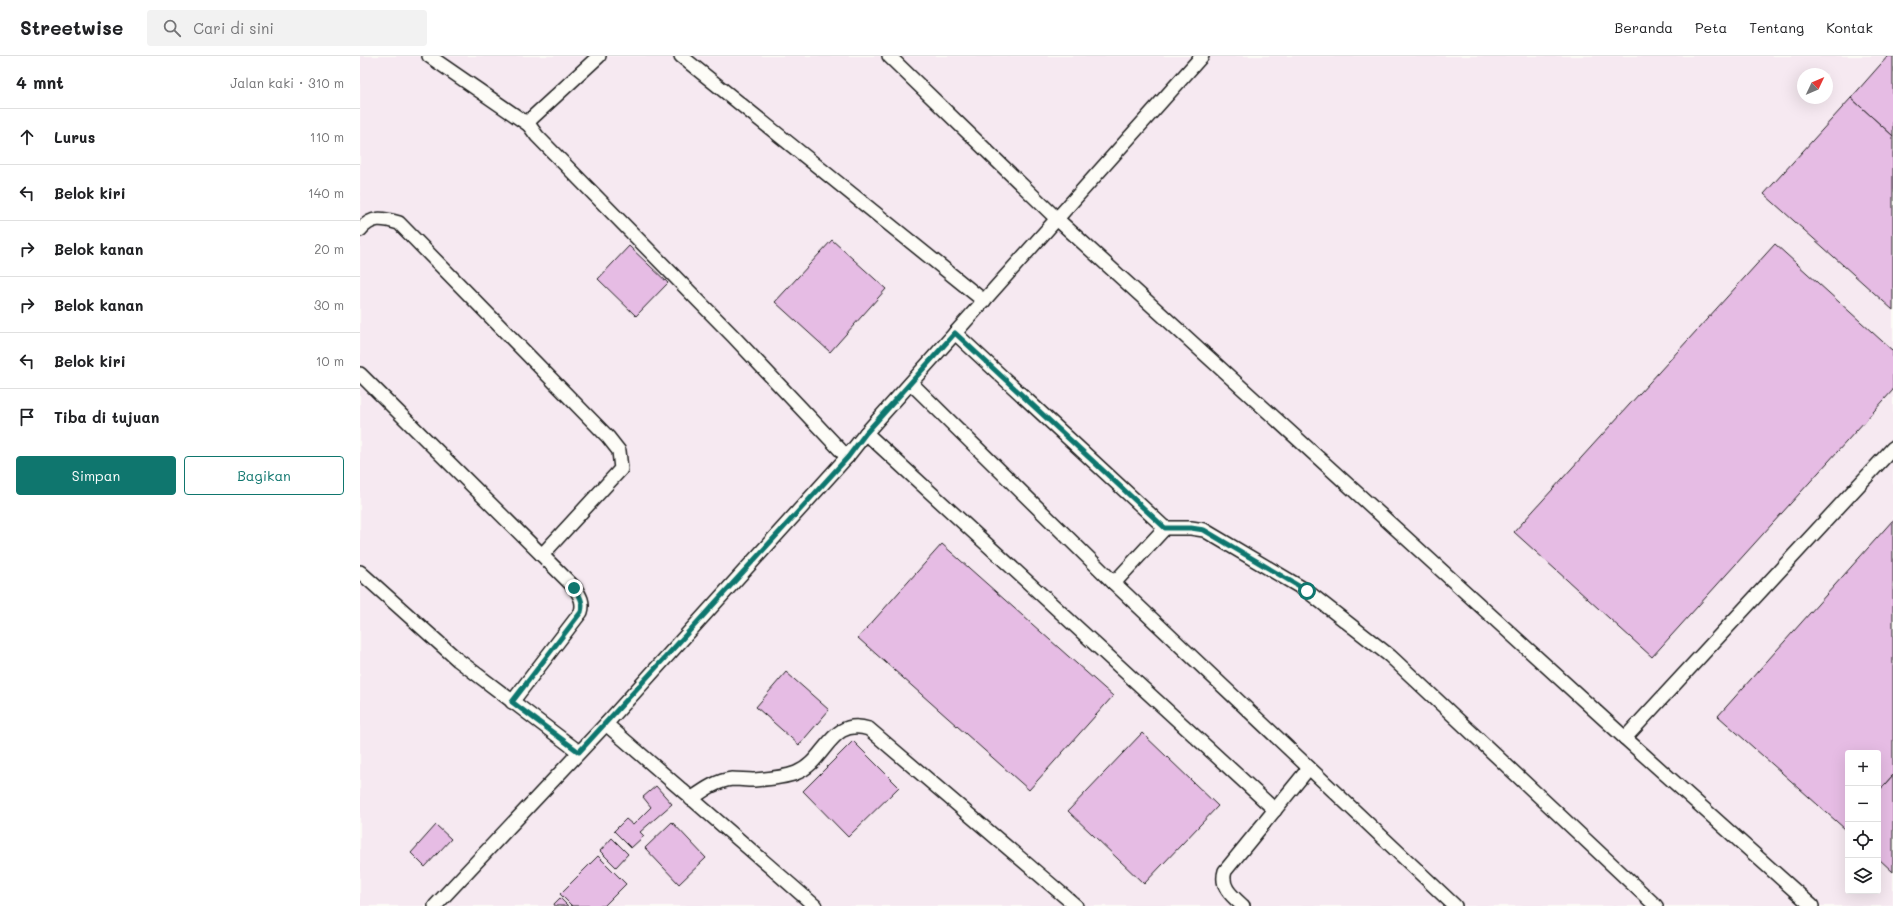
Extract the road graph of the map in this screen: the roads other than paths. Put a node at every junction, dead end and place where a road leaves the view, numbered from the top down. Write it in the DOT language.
graph roads {
  1 [pos="429,56"];
  2 [pos="599,56"];
  3 [pos="681,56"];
  4 [pos="890,56"];
  5 [pos="1202,56"];
  6 [pos="529,125"];
  7 [pos="1056,219"];
  8 [pos="360,230"];
  9 [pos="984,301"];
  10 [pos="955,333"];
  11 [pos="360,374"];
  12 [pos="910,383"];
  13 [pos="866,433"];
  14 [pos="1893,448"];
  15 [pos="848,457"];
  16 [pos="1165,528"];
  17 [pos="542,555"];
  18 [pos="360,572"];
  19 [pos="1114,583"];
  20 [pos="512,702"];
  21 [pos="606,724"];
  22 [pos="1625,738"];
  23 [pos="579,752"];
  24 [pos="1309,768"];
  25 [pos="691,799"];
  26 [pos="1275,810"];
  27 [pos="435,906"];
  28 [pos="815,906"];
  29 [pos="1076,906"];
  30 [pos="1243,906"];
  31 [pos="1455,906"];
  32 [pos="1656,906"];
  33 [pos="1812,906"];
  1 -- 6 [label="lane"];
  2 -- 6 [label="lane"];
  3 -- 9 [label="lane"];
  4 -- 7 [label="lane"];
  5 -- 7 [label="lane"];
  6 -- 15 [label="lane"];
  7 -- 9 [label="lane"];
  7 -- 22 [label="lane"];
  8 -- 17 [label="lane"];
  9 -- 10 [label="lane"];
  10 -- 12 [label="lane"];
  10 -- 16 [label="lane"];
  11 -- 17 [label="lane"];
  12 -- 13 [label="lane"];
  12 -- 19 [label="lane"];
  13 -- 15 [label="lane"];
  13 -- 26 [label="lane"];
  14 -- 22 [label="lane"];
  15 -- 21 [label="lane"];
  16 -- 19 [label="lane"];
  16 -- 32 [label="lane"];
  17 -- 20 [label="lane"];
  18 -- 20 [label="lane"];
  19 -- 24 [label="lane"];
  20 -- 23 [label="lane"];
  21 -- 23 [label="lane"];
  21 -- 25 [label="lane"];
  22 -- 33 [label="lane"];
  23 -- 27 [label="lane"];
  24 -- 26 [label="lane"];
  24 -- 31 [label="lane"];
  25 -- 28 [label="lane"];
  25 -- 29 [label="lane"];
  26 -- 30 [label="lane"];
}
